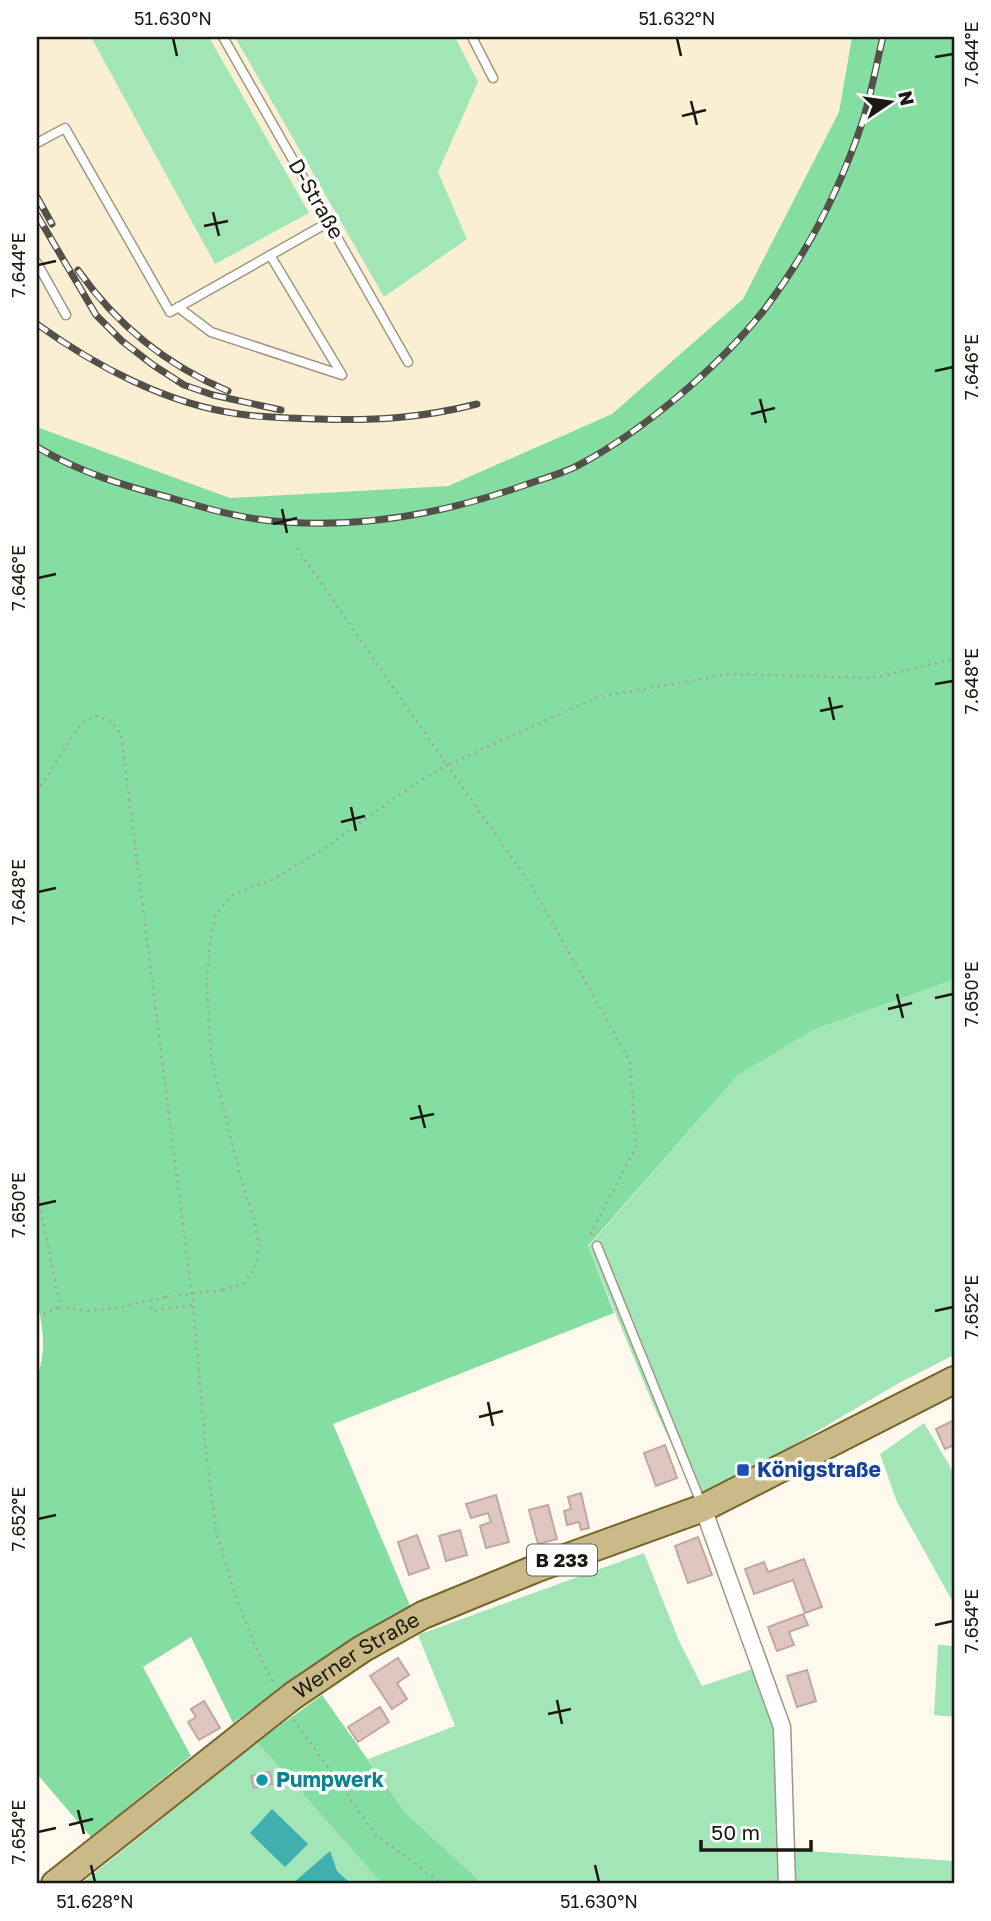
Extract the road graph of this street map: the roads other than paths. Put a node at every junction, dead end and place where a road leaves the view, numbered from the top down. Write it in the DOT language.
graph roads {
  1 [pos="223,37"];
  2 [pos="472,37"];
  3 [pos="493,78"];
  4 [pos="37,143"];
  5 [pos="329,222"];
  6 [pos="270,255"];
  7 [pos="37,263"];
  8 [pos="178,307"];
  9 [pos="66,315"];
  10 [pos="408,362"];
  11 [pos="597,1246"];
  12 [pos="954,1380"];
  13 [pos="703,1508"];
  14 [pos="55,1884"];
  15 [pos="787,1884"];
  1 -- 5 [label="lane, D-Straße"];
  2 -- 3 [label="lane"];
  4 -- 8 [label="lane"];
  5 -- 6 [label="lane"];
  5 -- 10 [label="lane, D-Straße"];
  6 -- 8 [label="lane"];
  6 -- 8 [label="lane"];
  7 -- 9 [label="lane"];
  11 -- 13 [label="lane"];
  12 -- 13 [label="main road, Werner Straße / B 233"];
  13 -- 14 [label="main road, Werner Straße / B 233"];
  13 -- 15 [label="street"];
}
